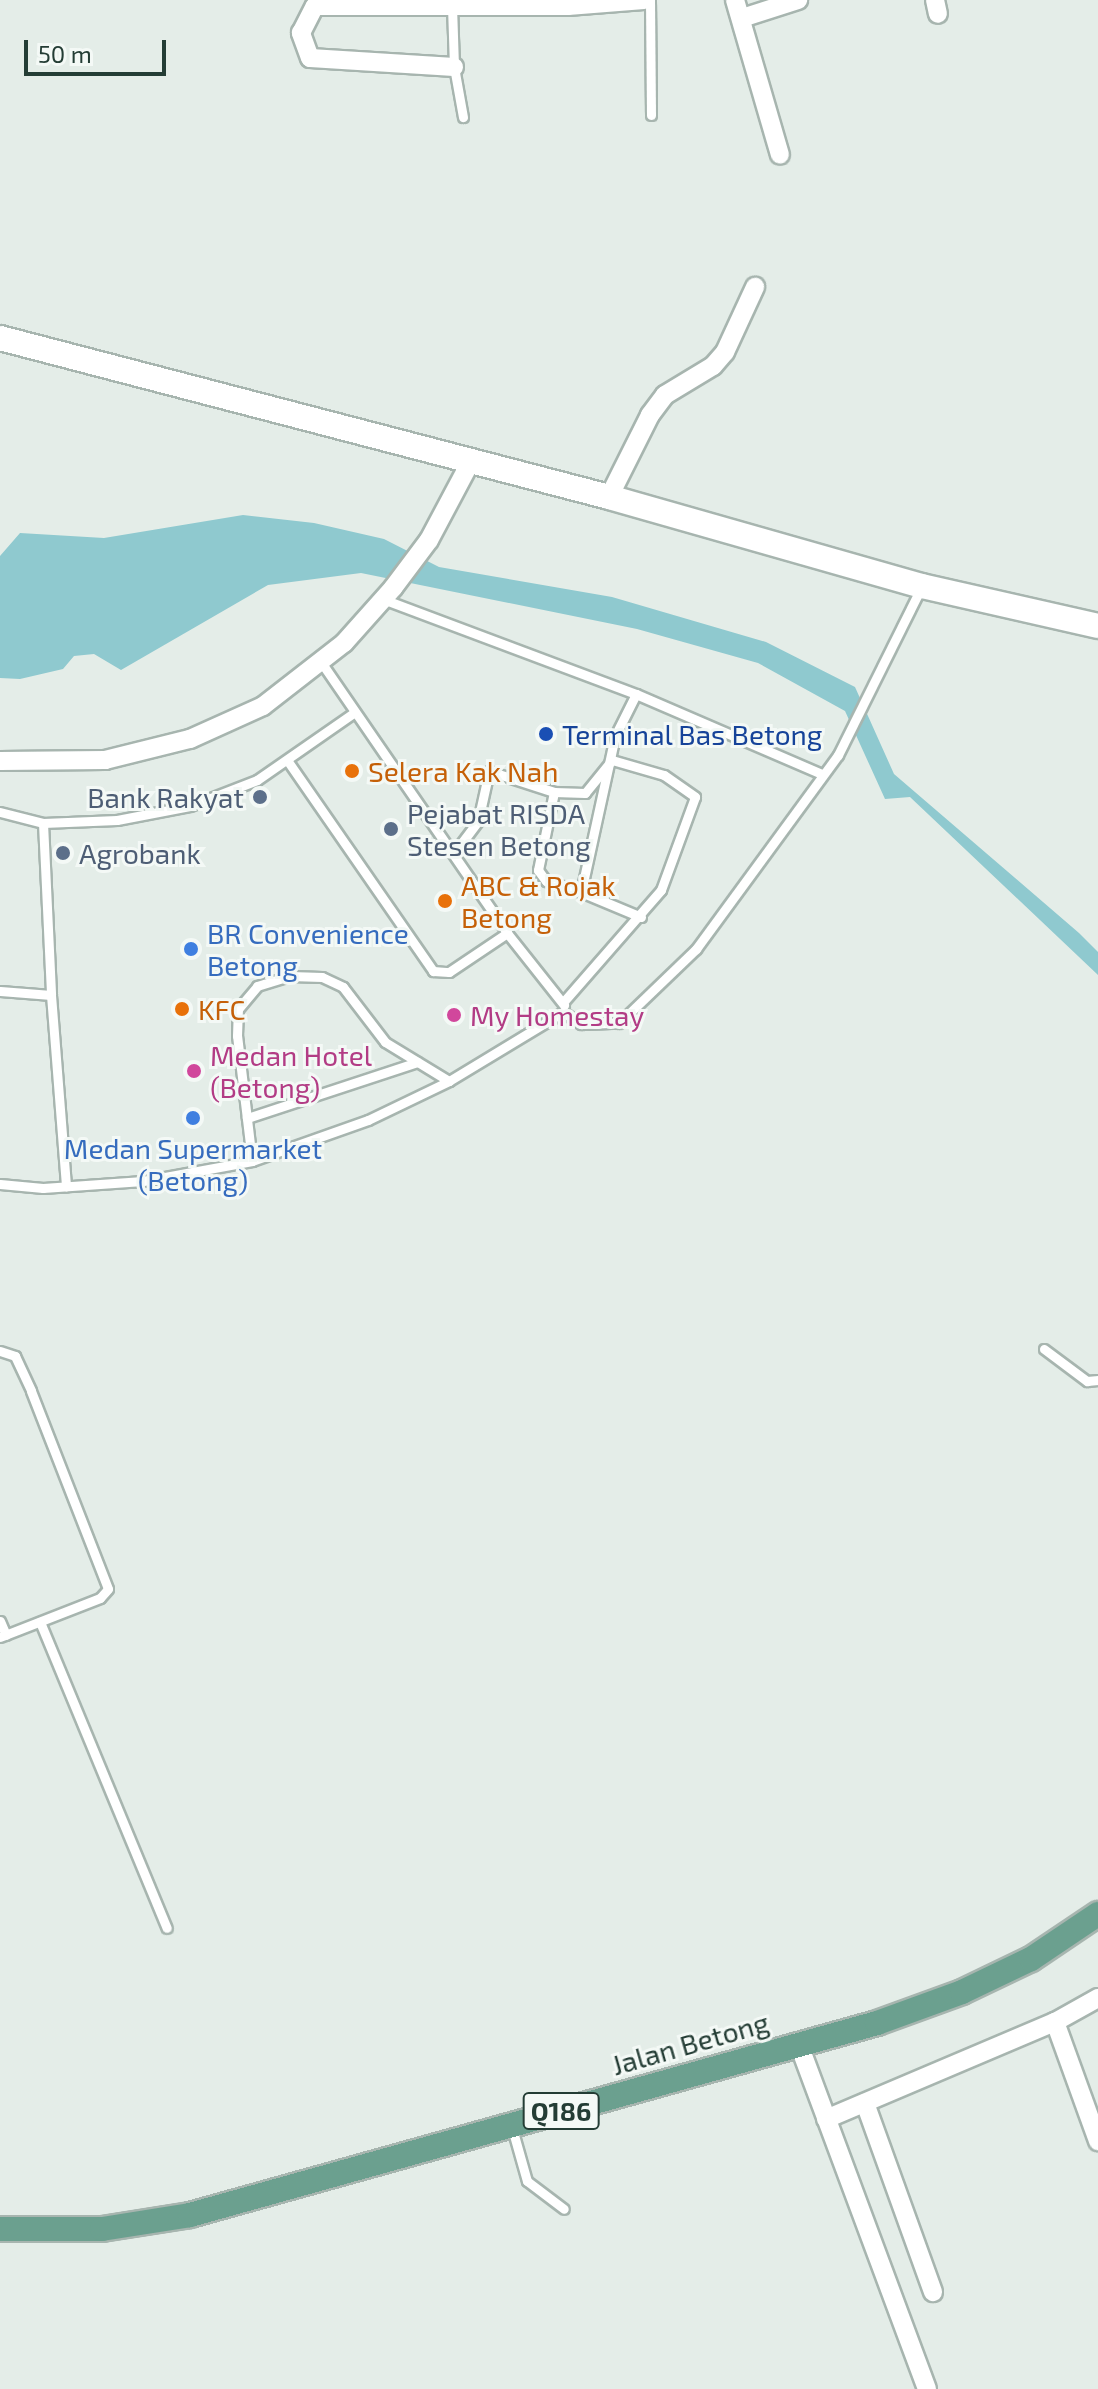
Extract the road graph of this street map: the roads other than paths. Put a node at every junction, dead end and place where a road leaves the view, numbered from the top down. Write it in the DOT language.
graph roads {
  1 [pos="644,0"];
  2 [pos="650,0"];
  3 [pos="735,0"];
  4 [pos="798,0"];
  5 [pos="452,6"];
  6 [pos="742,18"];
  7 [pos="454,67"];
  8 [pos="651,115"];
  9 [pos="463,117"];
  10 [pos="780,155"];
  11 [pos="755,287"];
  12 [pos="0,338"];
  13 [pos="470,463"];
  14 [pos="609,497"];
  15 [pos="922,586"];
  16 [pos="388,593"];
  17 [pos="1098,626"];
  18 [pos="321,662"];
  19 [pos="636,694"];
  20 [pos="355,712"];
  21 [pos="287,760"];
  22 [pos="612,760"];
  23 [pos="0,761"];
  24 [pos="822,774"];
  25 [pos="554,792"];
  26 [pos="0,812"];
  27 [pos="43,823"];
  28 [pos="454,853"];
  29 [pos="581,892"];
  30 [pos="641,917"];
  31 [pos="507,933"];
  32 [pos="0,991"];
  33 [pos="51,995"];
  34 [pos="563,1006"];
  35 [pos="417,1062"];
  36 [pos="449,1081"];
  37 [pos="247,1118"];
  38 [pos="252,1161"];
  39 [pos="0,1184"];
  40 [pos="66,1186"];
  41 [pos="1044,1349"];
  42 [pos="0,1351"];
  43 [pos="1098,1380"];
  44 [pos="0,1621"];
  45 [pos="40,1622"];
  46 [pos="3,1636"];
  47 [pos="1098,1914"];
  48 [pos="167,1928"];
  49 [pos="1098,1998"];
  50 [pos="1055,2022"];
  51 [pos="798,2042"];
  52 [pos="865,2103"];
  53 [pos="826,2119"];
  54 [pos="511,2125"];
  55 [pos="1098,2141"];
  56 [pos="564,2209"];
  57 [pos="0,2229"];
  58 [pos="933,2292"];
  59 [pos="927,2389"];
  1 -- 5 [label="street"];
  2 -- 8 [label="lane"];
  3 -- 6 [label="street"];
  4 -- 6 [label="street"];
  5 -- 7 [label="lane"];
  5 -- 7 [label="street"];
  6 -- 10 [label="street"];
  7 -- 9 [label="lane"];
  11 -- 14 [label="street"];
  12 -- 13 [label="street"];
  13 -- 14 [label="street"];
  13 -- 16 [label="street"];
  14 -- 15 [label="street"];
  15 -- 17 [label="street"];
  15 -- 24 [label="lane"];
  16 -- 18 [label="street"];
  16 -- 19 [label="lane"];
  18 -- 20 [label="lane"];
  18 -- 23 [label="street"];
  19 -- 22 [label="lane"];
  19 -- 24 [label="lane"];
  20 -- 21 [label="lane"];
  20 -- 28 [label="lane"];
  21 -- 27 [label="lane"];
  21 -- 31 [label="lane"];
  22 -- 25 [label="lane"];
  22 -- 29 [label="lane"];
  22 -- 30 [label="lane"];
  24 -- 34 [label="lane"];
  25 -- 28 [label="lane"];
  25 -- 29 [label="lane"];
  26 -- 27 [label="lane"];
  27 -- 33 [label="lane"];
  28 -- 31 [label="lane"];
  29 -- 30 [label="lane"];
  30 -- 34 [label="lane"];
  31 -- 34 [label="lane"];
  32 -- 33 [label="lane"];
  33 -- 40 [label="lane"];
  34 -- 36 [label="lane"];
  35 -- 36 [label="lane"];
  35 -- 37 [label="lane"];
  35 -- 37 [label="lane"];
  36 -- 38 [label="lane"];
  37 -- 38 [label="lane"];
  38 -- 40 [label="lane"];
  39 -- 40 [label="lane"];
  41 -- 43 [label="lane"];
  42 -- 45 [label="lane"];
  44 -- 46 [label="lane"];
  45 -- 46 [label="lane"];
  45 -- 48 [label="lane"];
  47 -- 51 [label="main road, Jalan Betong / Q186"];
  49 -- 50 [label="street"];
  50 -- 52 [label="street"];
  50 -- 55 [label="street"];
  51 -- 53 [label="street"];
  51 -- 54 [label="main road, Jalan Betong / Q186"];
  52 -- 53 [label="street"];
  52 -- 58 [label="street"];
  53 -- 59 [label="street"];
  54 -- 56 [label="lane"];
  54 -- 57 [label="main road, Jalan Betong / Q186"];
}
